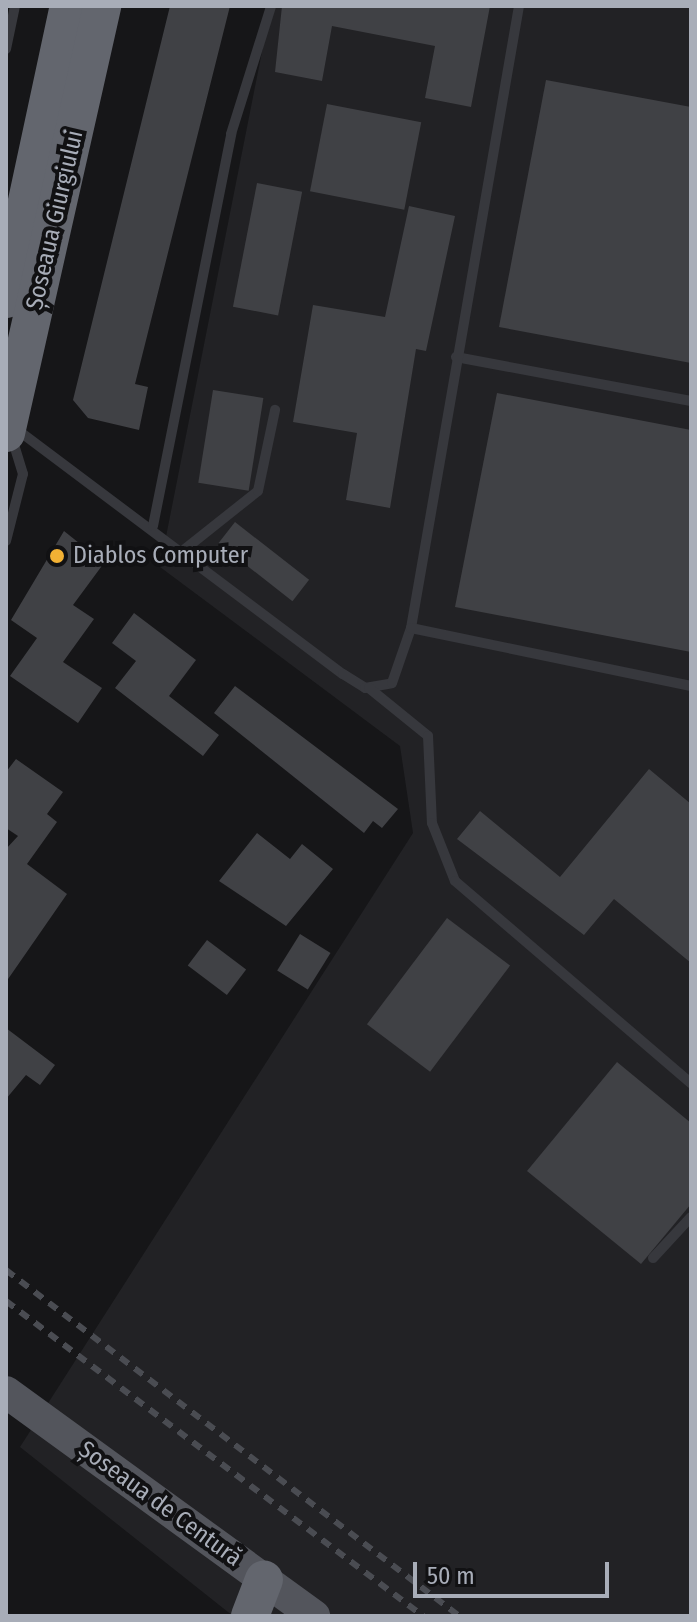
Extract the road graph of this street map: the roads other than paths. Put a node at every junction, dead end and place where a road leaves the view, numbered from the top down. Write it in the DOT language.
graph roads {
  1 [pos="15,6"];
  2 [pos="69,6"];
  3 [pos="102,6"];
  4 [pos="271,6"];
  5 [pos="519,6"];
  6 [pos="6,49"];
  7 [pos="6,299"];
  8 [pos="456,357"];
  9 [pos="691,401"];
  10 [pos="275,410"];
  11 [pos="7,428"];
  12 [pos="153,526"];
  13 [pos="6,541"];
  14 [pos="185,549"];
  15 [pos="411,628"];
  16 [pos="691,686"];
  17 [pos="369,688"];
  18 [pos="691,1083"];
  19 [pos="691,1217"];
  20 [pos="653,1258"];
  21 [pos="6,1392"];
  22 [pos="264,1580"];
  23 [pos="250,1616"];
  24 [pos="314,1616"];
  1 -- 6 [label="lane"];
  2 -- 7 [label="highway, Șoseaua Giurgiului"];
  3 -- 11 [label="highway, Șoseaua Giurgiului"];
  4 -- 12 [label="lane"];
  5 -- 8 [label="lane"];
  8 -- 9 [label="lane"];
  8 -- 15 [label="lane"];
  10 -- 14 [label="lane"];
  11 -- 12 [label="lane"];
  11 -- 13 [label="lane"];
  12 -- 14 [label="lane"];
  14 -- 17 [label="lane"];
  15 -- 16 [label="lane"];
  15 -- 17 [label="lane"];
  17 -- 18 [label="lane"];
  19 -- 20 [label="lane"];
  21 -- 22 [label="main road, Șoseaua de Centură"];
  22 -- 23 [label="highway"];
  22 -- 24 [label="main road, Șoseaua de Centură"];
}
